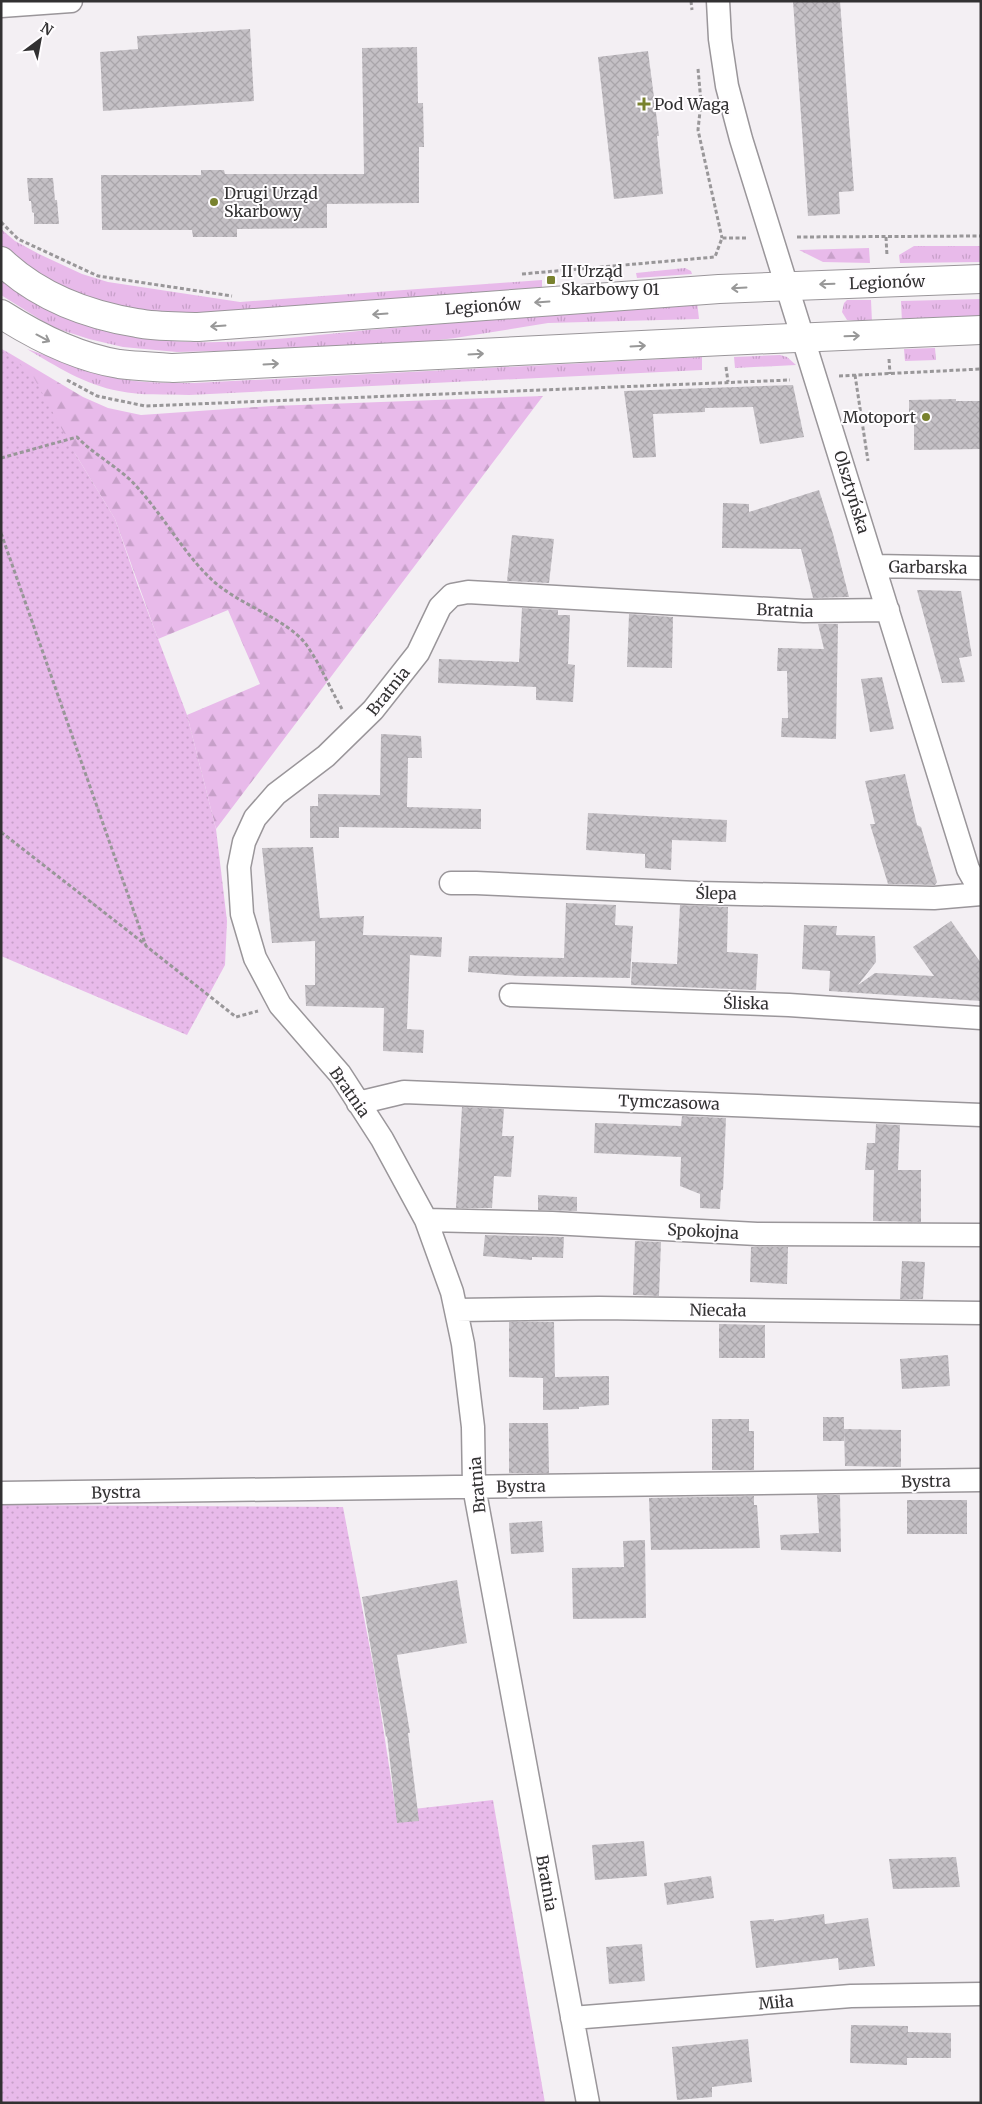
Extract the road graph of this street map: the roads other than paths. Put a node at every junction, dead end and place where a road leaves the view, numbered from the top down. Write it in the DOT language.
graph roads {
  1 [pos="71,1"];
  2 [pos="718,1"];
  3 [pos="1,6"];
  4 [pos="1,261"];
  5 [pos="981,279"];
  6 [pos="788,286"];
  7 [pos="1,314"];
  8 [pos="981,330"];
  9 [pos="803,338"];
  10 [pos="874,566"];
  11 [pos="981,568"];
  12 [pos="888,610"];
  13 [pos="451,883"];
  14 [pos="981,893"];
  15 [pos="511,995"];
  16 [pos="981,1018"];
  17 [pos="358,1103"];
  18 [pos="981,1115"];
  19 [pos="426,1220"];
  20 [pos="981,1235"];
  21 [pos="456,1310"];
  22 [pos="981,1313"];
  23 [pos="981,1480"];
  24 [pos="474,1487"];
  25 [pos="1,1493"];
  26 [pos="981,1994"];
  27 [pos="572,2018"];
  28 [pos="588,2103"];
  1 -- 3 [label="street"];
  2 -- 6 [label="street, Olsztyńska"];
  6 -- 4 [label="street, Legionów, one-way"];
  5 -- 6 [label="street, Legionów, one-way"];
  6 -- 9 [label="street, Olsztyńska"];
  7 -- 9 [label="street, one-way"];
  9 -- 8 [label="street, one-way"];
  9 -- 10 [label="street, Olsztyńska"];
  10 -- 11 [label="street, Garbarska"];
  10 -- 12 [label="street, Olsztyńska"];
  12 -- 14 [label="street, Olsztyńska"];
  12 -- 17 [label="street, Bratnia"];
  13 -- 14 [label="street, Ślepa"];
  15 -- 16 [label="street, Śliska"];
  17 -- 18 [label="street, Tymczasowa"];
  17 -- 19 [label="street, Bratnia"];
  19 -- 20 [label="street, Spokojna"];
  19 -- 21 [label="street, Bratnia"];
  21 -- 22 [label="street, Niecała"];
  21 -- 24 [label="street, Bratnia"];
  23 -- 24 [label="street, Bystra"];
  24 -- 25 [label="street, Bystra"];
  24 -- 27 [label="street, Bratnia"];
  26 -- 27 [label="street, Miła"];
  27 -- 28 [label="street, Bratnia"];
}
